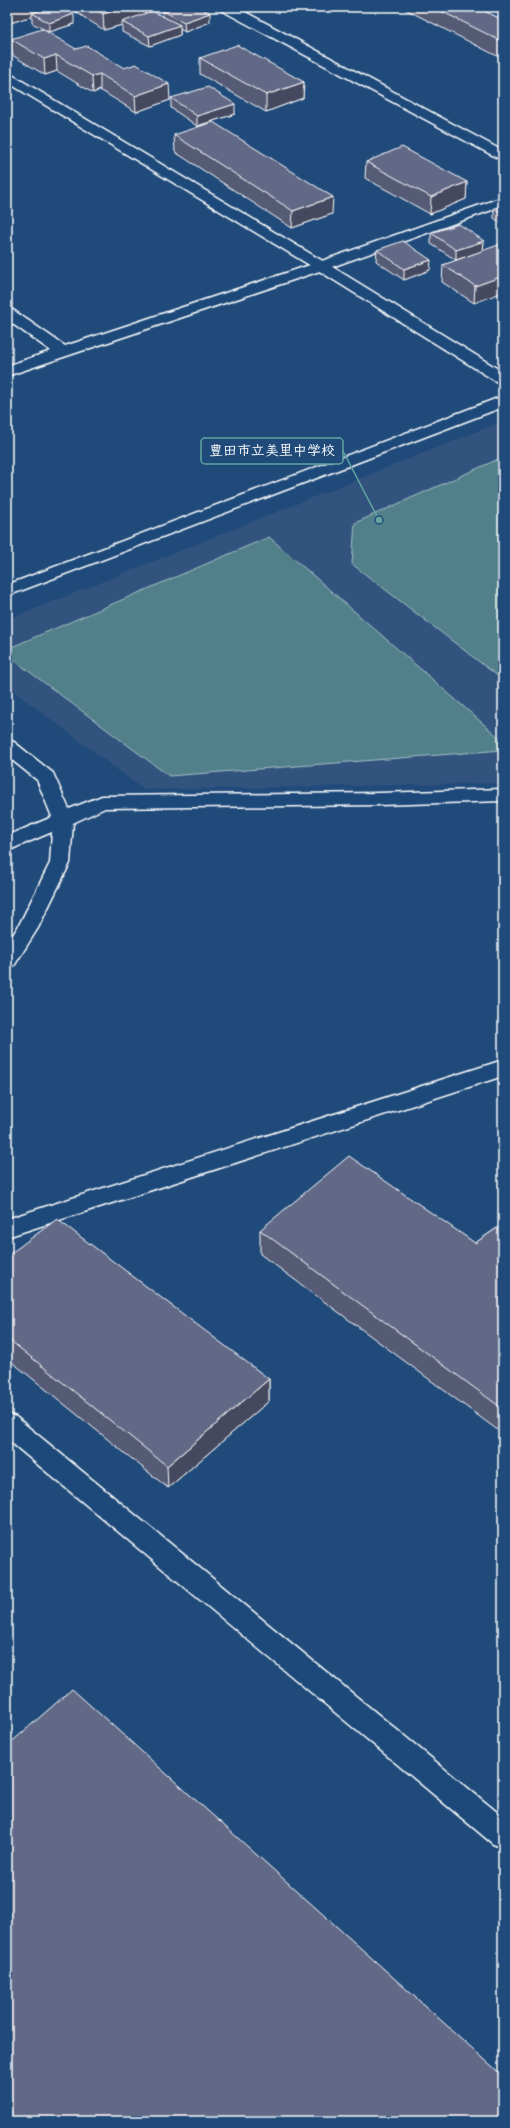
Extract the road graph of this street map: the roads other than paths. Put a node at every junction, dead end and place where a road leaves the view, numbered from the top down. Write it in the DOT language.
graph roads {
  1 [pos="226,7"];
  2 [pos="7,76"];
  3 [pos="503,157"];
  4 [pos="503,201"];
  5 [pos="321,266"];
  6 [pos="7,313"];
  7 [pos="63,352"];
  8 [pos="7,371"];
  9 [pos="503,379"];
  10 [pos="503,401"];
  11 [pos="7,591"];
  12 [pos="7,746"];
  13 [pos="503,795"];
  14 [pos="63,820"];
  15 [pos="7,844"];
  16 [pos="7,961"];
  17 [pos="503,1068"];
  18 [pos="7,1228"];
  19 [pos="7,1424"];
  20 [pos="503,1835"];
  1 -- 3 [label="street"];
  2 -- 5 [label="street"];
  4 -- 5 [label="street"];
  5 -- 7 [label="street"];
  5 -- 9 [label="street"];
  6 -- 7 [label="street"];
  7 -- 8 [label="street"];
  10 -- 11 [label="street"];
  12 -- 14 [label="street"];
  13 -- 14 [label="street"];
  14 -- 15 [label="street"];
  14 -- 16 [label="street"];
  17 -- 18 [label="street"];
  19 -- 20 [label="street"];
}
